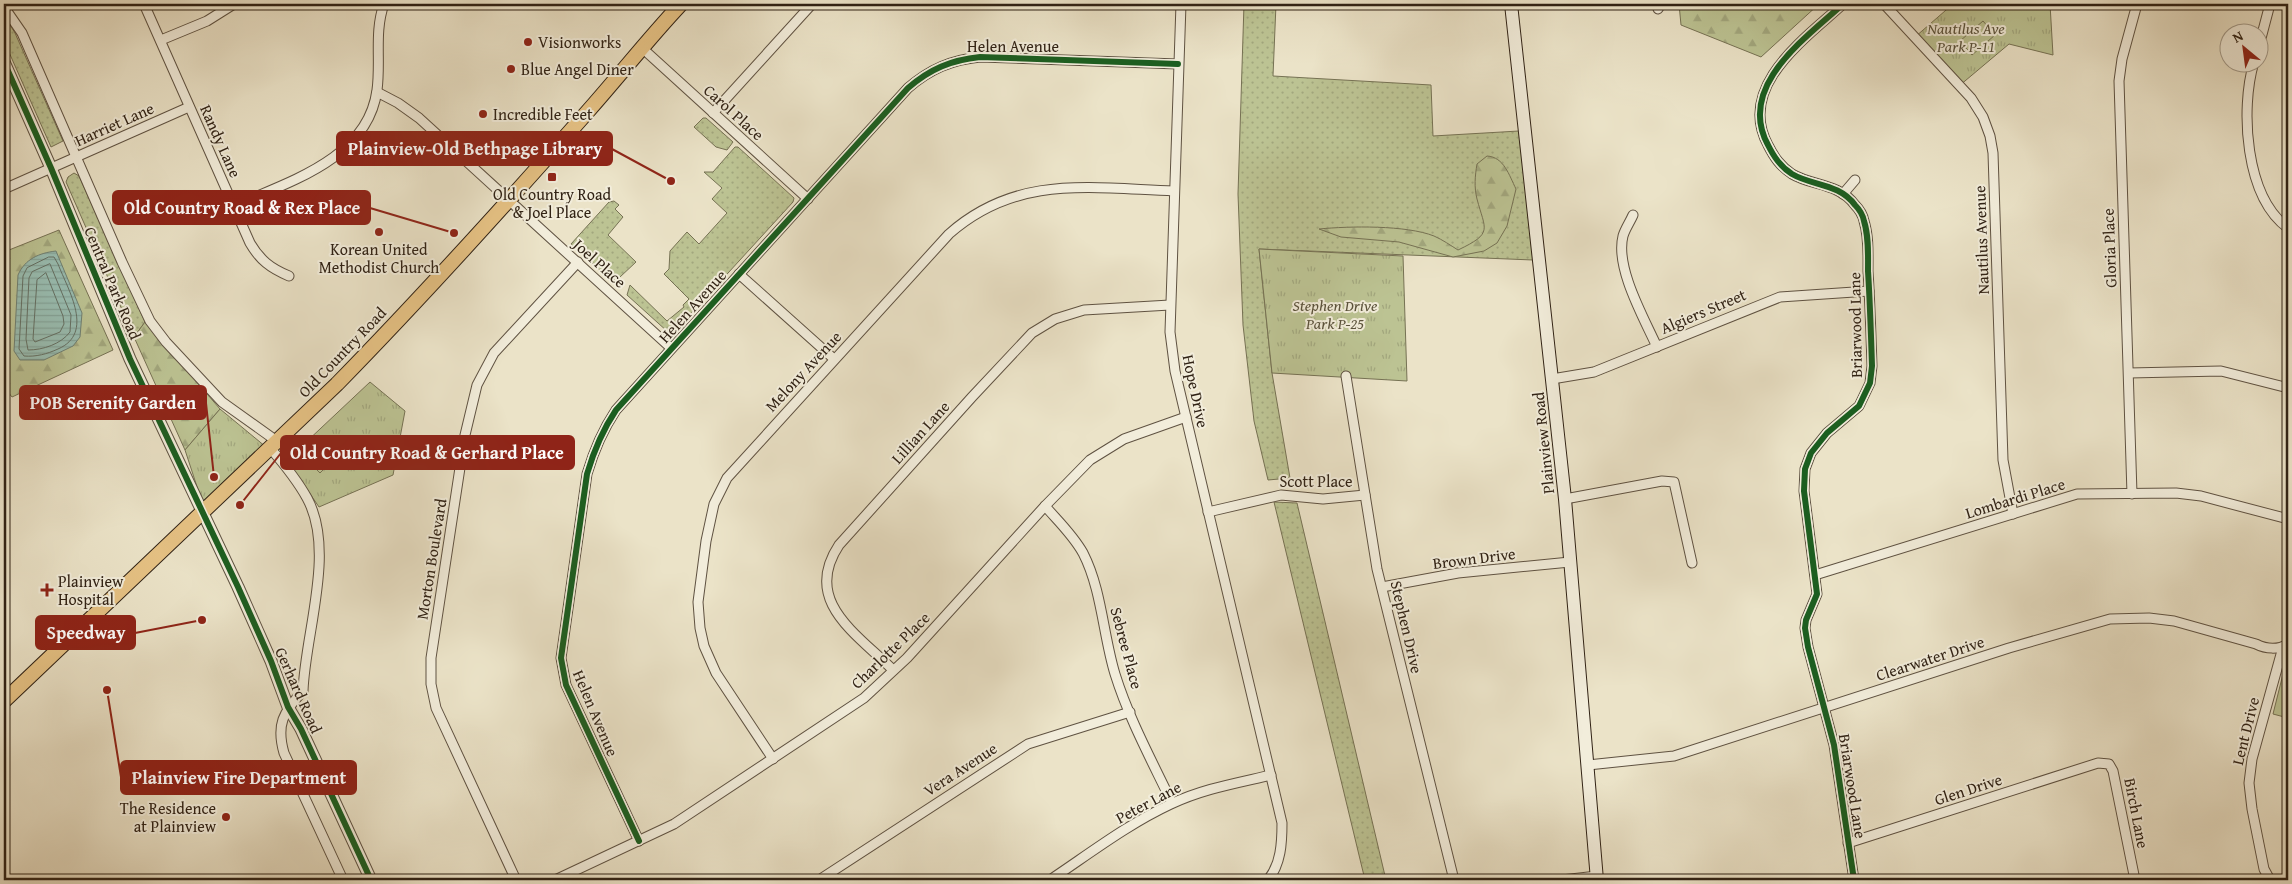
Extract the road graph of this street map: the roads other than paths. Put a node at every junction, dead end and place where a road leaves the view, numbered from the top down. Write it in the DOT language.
graph roads {
  1 [pos="144,4"];
  2 [pos="234,4"];
  3 [pos="384,4"];
  4 [pos="681,4"];
  5 [pos="812,4"];
  6 [pos="1181,4"];
  7 [pos="1511,4"];
  8 [pos="1843,4"];
  9 [pos="1884,4"];
  10 [pos="2137,4"];
  11 [pos="2270,4"];
  12 [pos="4,7"];
  13 [pos="2265,22"];
  14 [pos="160,40"];
  15 [pos="641,47"];
  16 [pos="4,62"];
  17 [pos="1178,64"];
  18 [pos="2252,72"];
  19 [pos="377,92"];
  20 [pos="189,107"];
  21 [pos="713,113"];
  22 [pos="76,157"];
  23 [pos="50,168"];
  24 [pos="1855,180"];
  25 [pos="4,189"];
  26 [pos="1174,191"];
  27 [pos="1843,194"];
  28 [pos="508,199"];
  29 [pos="808,199"];
  30 [pos="234,206"];
  31 [pos="1633,215"];
  32 [pos="2288,228"];
  33 [pos="578,262"];
  34 [pos="739,274"];
  35 [pos="289,276"];
  36 [pos="1869,291"];
  37 [pos="1170,305"];
  38 [pos="1657,347"];
  39 [pos="671,348"];
  40 [pos="834,359"];
  41 [pos="2129,373"];
  42 [pos="1346,376"];
  43 [pos="1552,378"];
  44 [pos="2288,388"];
  45 [pos="1186,418"];
  46 [pos="275,445"];
  47 [pos="2132,494"];
  48 [pos="1366,495"];
  49 [pos="1565,499"];
  50 [pos="1045,506"];
  51 [pos="202,511"];
  52 [pos="1208,512"];
  53 [pos="2013,514"];
  54 [pos="2288,519"];
  55 [pos="1570,562"];
  56 [pos="1692,563"];
  57 [pos="1815,575"];
  58 [pos="1382,587"];
  59 [pos="2286,646"];
  60 [pos="893,670"];
  61 [pos="4,701"];
  62 [pos="288,707"];
  63 [pos="1824,708"];
  64 [pos="1130,712"];
  65 [pos="773,759"];
  66 [pos="2098,763"];
  67 [pos="1588,764"];
  68 [pos="1271,775"];
  69 [pos="1172,803"];
  70 [pos="639,841"];
  71 [pos="1848,843"];
  72 [pos="1597,878"];
  73 [pos="343,880"];
  74 [pos="371,880"];
  75 [pos="516,880"];
  76 [pos="555,880"];
  77 [pos="819,880"];
  78 [pos="1050,880"];
  79 [pos="1268,880"];
  80 [pos="1454,880"];
  81 [pos="1562,880"];
  82 [pos="1854,880"];
  83 [pos="2135,880"];
  84 [pos="2270,880"];
  1 -- 14 [label="street, Randy Lane"];
  2 -- 14 [label="street"];
  3 -- 19 [label="street"];
  4 -- 15 [label="main road, Old Country Road"];
  5 -- 21 [label="street"];
  6 -- 17 [label="street, Hope Drive"];
  7 -- 43 [label="main road, Plainview Road"];
  8 -- 27 [label="street, Briarwood Lane"];
  9 -- 53 [label="street, Nautilus Avenue"];
  10 -- 41 [label="street, Gloria Place"];
  11 -- 13 [label="street"];
  12 -- 22 [label="street, Central Park Road"];
  14 -- 20 [label="street, Randy Lane"];
  15 -- 21 [label="street, Carol Place"];
  15 -- 28 [label="main road, Old Country Road"];
  16 -- 23 [label="street, Central Park Road"];
  17 -- 26 [label="street, Hope Drive"];
  17 -- 29 [label="street, Helen Avenue"];
  18 -- 32 [label="street"];
  19 -- 28 [label="street, Joel Place"];
  19 -- 30 [label="street"];
  20 -- 22 [label="street, Harriet Lane"];
  20 -- 30 [label="street, Randy Lane"];
  21 -- 29 [label="street, Carol Place"];
  22 -- 23 [label="street, Harriet Lane"];
  22 -- 46 [label="street, Central Park Road"];
  23 -- 25 [label="street, Harriet Lane"];
  23 -- 51 [label="street, Central Park Road"];
  24 -- 27 [label="street"];
  26 -- 37 [label="street, Hope Drive"];
  26 -- 40 [label="street, Melony Avenue"];
  27 -- 36 [label="street, Briarwood Lane"];
  28 -- 33 [label="street, Joel Place"];
  28 -- 46 [label="main road, Old Country Road"];
  29 -- 34 [label="street, Helen Avenue"];
  30 -- 35 [label="street, Randy Lane"];
  31 -- 38 [label="street"];
  33 -- 39 [label="street, Joel Place"];
  33 -- 75 [label="street, Morton Boulevard"];
  34 -- 39 [label="street, Helen Avenue"];
  34 -- 40 [label="street"];
  36 -- 38 [label="street, Algiers Street"];
  36 -- 57 [label="street, Briarwood Lane"];
  37 -- 45 [label="street, Hope Drive"];
  37 -- 60 [label="street, Lillian Lane"];
  38 -- 43 [label="street, Algiers Street"];
  39 -- 70 [label="street, Helen Avenue"];
  40 -- 65 [label="street, Melony Avenue"];
  41 -- 44 [label="street"];
  41 -- 47 [label="street, Gloria Place"];
  42 -- 48 [label="street, Stephen Drive"];
  43 -- 49 [label="main road, Plainview Road"];
  45 -- 50 [label="street, Charlotte Place"];
  45 -- 52 [label="street, Hope Drive"];
  46 -- 51 [label="main road, Old Country Road"];
  46 -- 62 [label="street, Central Park Road"];
  47 -- 53 [label="street, Lombardi Place"];
  47 -- 54 [label="street, Lombardi Place"];
  48 -- 52 [label="street, Scott Place"];
  48 -- 58 [label="street, Stephen Drive"];
  49 -- 55 [label="main road, Plainview Road"];
  49 -- 56 [label="street"];
  50 -- 60 [label="street, Charlotte Place"];
  50 -- 64 [label="street, Sebree Place"];
  51 -- 61 [label="main road, Old Country Road"];
  51 -- 62 [label="street, Gerhard Road"];
  52 -- 68 [label="street, Hope Drive"];
  53 -- 57 [label="street, Lombardi Place"];
  55 -- 58 [label="street, Brown Drive"];
  55 -- 67 [label="main road, Plainview Road"];
  57 -- 63 [label="street, Briarwood Lane"];
  58 -- 80 [label="street, Stephen Drive"];
  59 -- 63 [label="street, Clearwater Drive"];
  59 -- 84 [label="street, Lent Drive"];
  60 -- 65 [label="street, Charlotte Place"];
  62 -- 73 [label="street"];
  62 -- 74 [label="street, Gerhard Road"];
  63 -- 67 [label="street, Clearwater Drive"];
  63 -- 71 [label="street, Briarwood Lane"];
  64 -- 69 [label="street, Sebree Place"];
  64 -- 77 [label="street, Vera Avenue"];
  65 -- 70 [label="street, Charlotte Place"];
  66 -- 71 [label="street, Glen Drive"];
  66 -- 83 [label="street, Birch Lane"];
  67 -- 72 [label="main road, Plainview Road"];
  68 -- 69 [label="street, Peter Lane"];
  68 -- 79 [label="street"];
  69 -- 78 [label="street, Peter Lane"];
  70 -- 76 [label="street, Charlotte Place"];
  71 -- 82 [label="street, Briarwood Lane"];
  72 -- 81 [label="street"];
}
